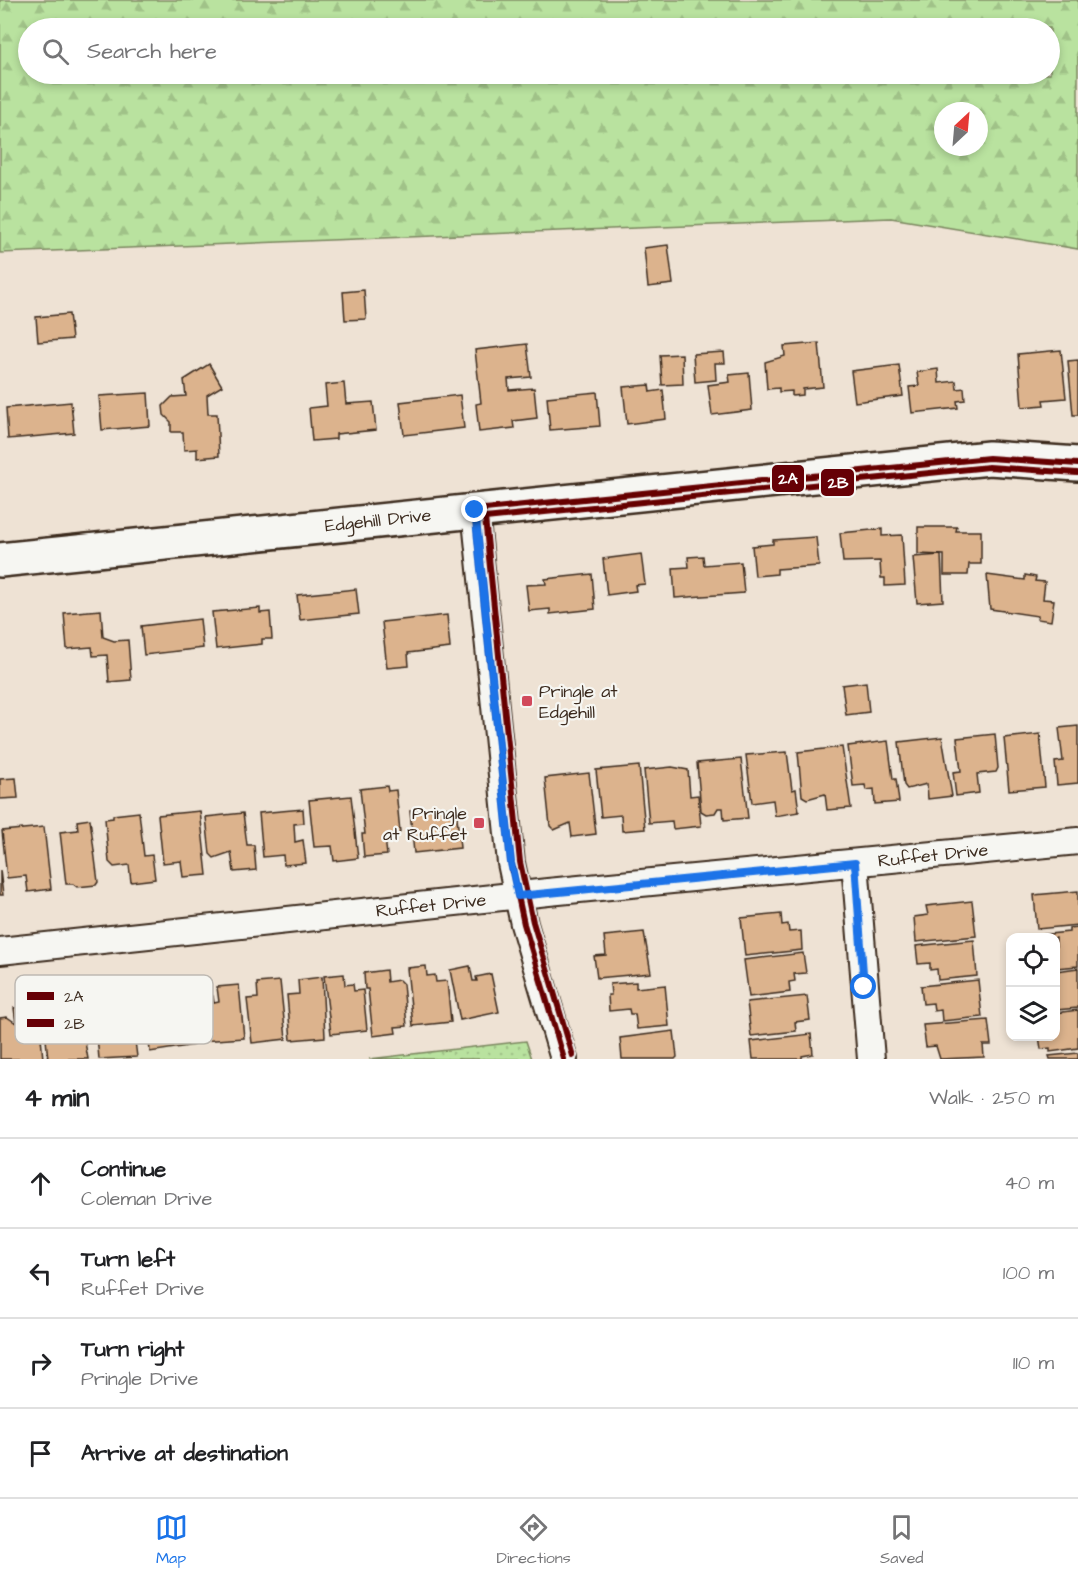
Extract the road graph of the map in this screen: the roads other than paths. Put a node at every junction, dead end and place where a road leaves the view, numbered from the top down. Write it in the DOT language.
graph roads {
  1 [pos="1078,464"];
  2 [pos="475,510"];
  3 [pos="0,560"];
  4 [pos="1078,841"];
  5 [pos="855,863"];
  6 [pos="518,896"];
  7 [pos="0,951"];
  8 [pos="564,1059"];
  9 [pos="871,1059"];
  1 -- 2 [label="street, Edgehill Drive"];
  2 -- 3 [label="street, Edgehill Drive"];
  2 -- 6 [label="street"];
  4 -- 5 [label="street, Ruffet Drive"];
  5 -- 6 [label="street, Ruffet Drive"];
  5 -- 9 [label="street"];
  6 -- 7 [label="street, Ruffet Drive"];
  6 -- 8 [label="street"];
}
